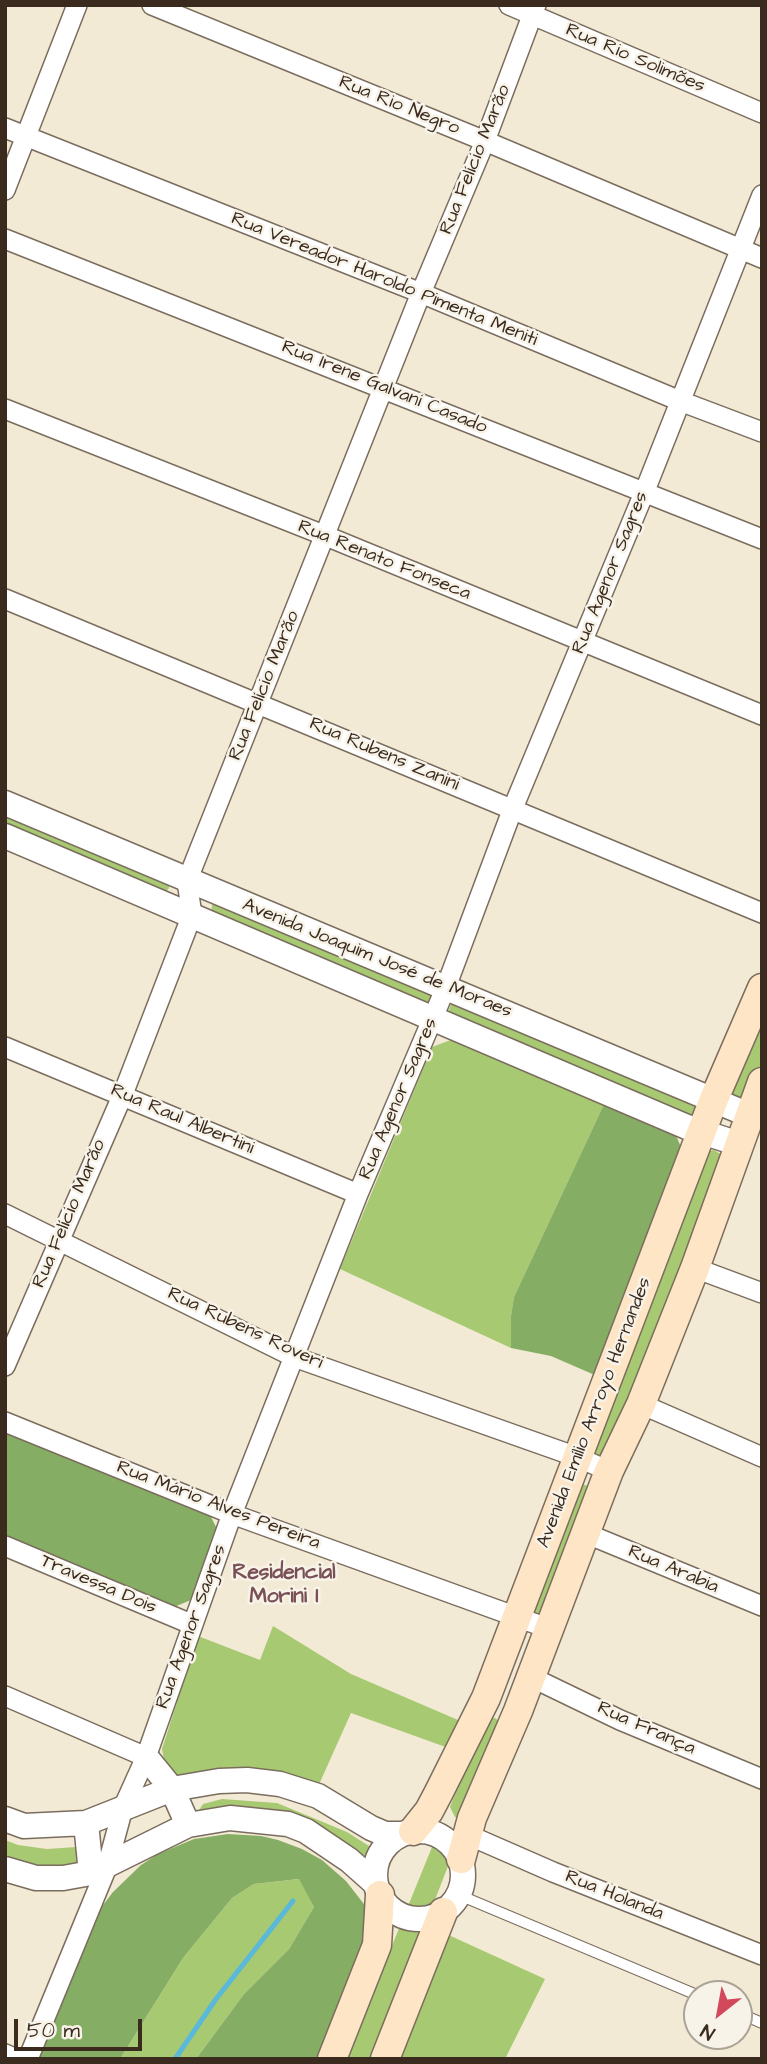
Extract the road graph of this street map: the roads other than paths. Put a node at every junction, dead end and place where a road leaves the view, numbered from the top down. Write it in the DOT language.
graph roads {
  1 [pos="77,5"];
  2 [pos="152,5"];
  3 [pos="509,5"];
  4 [pos="534,10"];
  5 [pos="762,113"];
  6 [pos="5,128"];
  7 [pos="28,137"];
  8 [pos="485,141"];
  9 [pos="5,190"];
  10 [pos="762,195"];
  11 [pos="5,239"];
  12 [pos="739,249"];
  13 [pos="762,258"];
  14 [pos="421,293"];
  15 [pos="384,388"];
  16 [pos="680,401"];
  17 [pos="5,409"];
  18 [pos="762,432"];
  19 [pos="644,493"];
  20 [pos="326,536"];
  21 [pos="762,539"];
  22 [pos="5,599"];
  23 [pos="582,643"];
  24 [pos="258,702"];
  25 [pos="762,715"];
  26 [pos="5,803"];
  27 [pos="513,808"];
  28 [pos="5,836"];
  29 [pos="187,881"];
  30 [pos="762,913"];
  31 [pos="192,915"];
  32 [pos="446,987"];
  33 [pos="762,988"];
  34 [pos="432,1019"];
  35 [pos="5,1047"];
  36 [pos="762,1082"];
  37 [pos="122,1094"];
  38 [pos="714,1099"];
  39 [pos="753,1130"];
  40 [pos="703,1133"];
  41 [pos="358,1194"];
  42 [pos="5,1214"];
  43 [pos="59,1239"];
  44 [pos="695,1268"];
  45 [pos="762,1293"];
  46 [pos="294,1357"];
  47 [pos="5,1366"];
  48 [pos="641,1404"];
  49 [pos="5,1422"];
  50 [pos="577,1457"];
  51 [pos="762,1457"];
  52 [pos="609,1471"];
  53 [pos="232,1514"];
  54 [pos="585,1533"];
  55 [pos="5,1546"];
  56 [pos="762,1606"];
  57 [pos="518,1616"];
  58 [pos="191,1624"];
  59 [pos="550,1629"];
  60 [pos="531,1676"];
  61 [pos="5,1696"];
  62 [pos="486,1698"];
  63 [pos="518,1711"];
  64 [pos="146,1757"];
  65 [pos="762,1779"];
  66 [pos="172,1789"];
  67 [pos="123,1808"];
  68 [pos="5,1819"];
  69 [pos="86,1823"];
  70 [pos="188,1825"];
  71 [pos="407,1833"];
  72 [pos="464,1847"];
  73 [pos="5,1869"];
  74 [pos="98,1877"];
  75 [pos="378,1890"];
  76 [pos="451,1903"];
  77 [pos="762,1955"];
  78 [pos="683,1990"];
  79 [pos="5,2054"];
  80 [pos="16,2059"];
  81 [pos="28,2059"];
  82 [pos="332,2059"];
  83 [pos="385,2059"];
  1 -- 7 [label="street"];
  2 -- 8 [label="street, Rua Rio Negro"];
  3 -- 4 [label="street, Rua Rio Solimões"];
  4 -- 5 [label="street, Rua Rio Solimões"];
  4 -- 8 [label="street, Rua Felício Marão"];
  6 -- 7 [label="street, Rua Vereador Haroldo Pimenta Meniti"];
  7 -- 9 [label="street"];
  7 -- 14 [label="street, Rua Vereador Haroldo Pimenta Meniti"];
  8 -- 12 [label="street, Rua Rio Negro"];
  8 -- 14 [label="street, Rua Felício Marão"];
  10 -- 12 [label="street, Rua Agenor Sagres"];
  11 -- 15 [label="street, Rua Irene Galvani Casado"];
  12 -- 13 [label="street, Rua Rio Negro"];
  12 -- 16 [label="street, Rua Agenor Sagres"];
  14 -- 15 [label="street, Rua Felício Marão"];
  14 -- 16 [label="street, Rua Vereador Haroldo Pimenta Meniti"];
  15 -- 19 [label="street, Rua Irene Galvani Casado"];
  15 -- 20 [label="street, Rua Felício Marão"];
  16 -- 18 [label="street, Rua Vereador Haroldo Pimenta Meniti"];
  16 -- 19 [label="street, Rua Agenor Sagres"];
  17 -- 20 [label="street, Rua Renato Fonseca"];
  19 -- 21 [label="street, Rua Irene Galvani Casado"];
  19 -- 23 [label="street, Rua Agenor Sagres"];
  20 -- 23 [label="street, Rua Renato Fonseca"];
  20 -- 24 [label="street, Rua Felício Marão"];
  22 -- 24 [label="street, Rua Rubens Zanini"];
  23 -- 25 [label="street, Rua Renato Fonseca"];
  23 -- 27 [label="street, Rua Agenor Sagres"];
  24 -- 27 [label="street, Rua Rubens Zanini"];
  24 -- 29 [label="street, Rua Felício Marão"];
  26 -- 29 [label="street, Avenida Joaquim José de Moraes"];
  27 -- 30 [label="street, Rua Rubens Zanini"];
  27 -- 32 [label="street, Rua Agenor Sagres"];
  28 -- 31 [label="street, Avenida Joaquim José de Moraes"];
  29 -- 31 [label="street, Rua Felício Marão"];
  29 -- 32 [label="street, Avenida Joaquim José de Moraes"];
  31 -- 34 [label="street, Avenida Joaquim José de Moraes"];
  31 -- 37 [label="street, Rua Felício Marão"];
  32 -- 34 [label="street, Rua Agenor Sagres"];
  32 -- 38 [label="street, Avenida Joaquim José de Moraes"];
  33 -- 38 [label="main road, Avenida Emílio Arroyo Hernandes"];
  34 -- 40 [label="street, Avenida Joaquim José de Moraes"];
  34 -- 41 [label="street, Rua Agenor Sagres"];
  35 -- 37 [label="street, Rua Raul Albertini"];
  36 -- 39 [label="main road, Avenida Emílio Arroyo Hernandes"];
  37 -- 41 [label="street, Rua Raul Albertini"];
  37 -- 43 [label="street, Rua Felício Marão"];
  38 -- 39 [label="street, Avenida Joaquim José de Moraes"];
  38 -- 40 [label="main road, Avenida Emílio Arroyo Hernandes"];
  39 -- 40 [label="street, Avenida Joaquim José de Moraes"];
  39 -- 44 [label="main road, Avenida Emílio Arroyo Hernandes"];
  40 -- 50 [label="main road, Avenida Emílio Arroyo Hernandes"];
  41 -- 46 [label="street, Rua Agenor Sagres"];
  42 -- 43 [label="street, Rua Rubens Roveri"];
  43 -- 46 [label="street, Rua Rubens Roveri"];
  43 -- 47 [label="street, Rua Felício Marão"];
  44 -- 45 [label="street"];
  44 -- 48 [label="main road, Avenida Emílio Arroyo Hernandes"];
  46 -- 50 [label="street, Rua Rubens Roveri"];
  46 -- 53 [label="street, Rua Agenor Sagres"];
  48 -- 51 [label="street"];
  48 -- 52 [label="main road, Avenida Emílio Arroyo Hernandes"];
  49 -- 53 [label="street, Rua Mário Alves Pereira"];
  50 -- 52 [label="street, Rua Rubens Roveri"];
  50 -- 57 [label="main road, Avenida Emílio Arroyo Hernandes"];
  52 -- 54 [label="main road, Avenida Emílio Arroyo Hernandes"];
  53 -- 57 [label="street, Rua Mário Alves Pereira"];
  53 -- 58 [label="street, Rua Agenor Sagres"];
  54 -- 56 [label="street, Rua Arabia"];
  54 -- 59 [label="main road, Avenida Emílio Arroyo Hernandes"];
  55 -- 58 [label="street, Travessa Dois"];
  57 -- 59 [label="street, Rua Mário Alves Pereira"];
  57 -- 62 [label="main road, Avenida Emílio Arroyo Hernandes"];
  58 -- 64 [label="street, Rua Agenor Sagres"];
  59 -- 60 [label="main road, Avenida Emílio Arroyo Hernandes"];
  60 -- 63 [label="main road, Avenida Emílio Arroyo Hernandes"];
  60 -- 65 [label="street, Rua França"];
  61 -- 64 [label="street"];
  62 -- 63 [label="main road"];
  62 -- 71 [label="main road, Avenida Emílio Arroyo Hernandes"];
  63 -- 72 [label="main road, Avenida Emílio Arroyo Hernandes"];
  64 -- 66 [label="street"];
  64 -- 67 [label="street, Rua Agenor Sagres"];
  66 -- 67 [label="street"];
  66 -- 70 [label="street"];
  66 -- 71 [label="street"];
  67 -- 69 [label="street"];
  67 -- 74 [label="street, Rua Agenor Sagres"];
  68 -- 69 [label="street"];
  69 -- 74 [label="street"];
  70 -- 74 [label="street"];
  70 -- 75 [label="street"];
  71 -- 72 [label="street"];
  71 -- 75 [label="street"];
  72 -- 76 [label="street"];
  72 -- 77 [label="street, Rua Holanda"];
  73 -- 74 [label="street"];
  74 -- 81 [label="street, Rua Agenor Sagres"];
  75 -- 76 [label="street"];
  75 -- 82 [label="main road"];
  76 -- 78 [label="lane"];
  76 -- 83 [label="main road"];
  79 -- 80 [label="street"];
}
